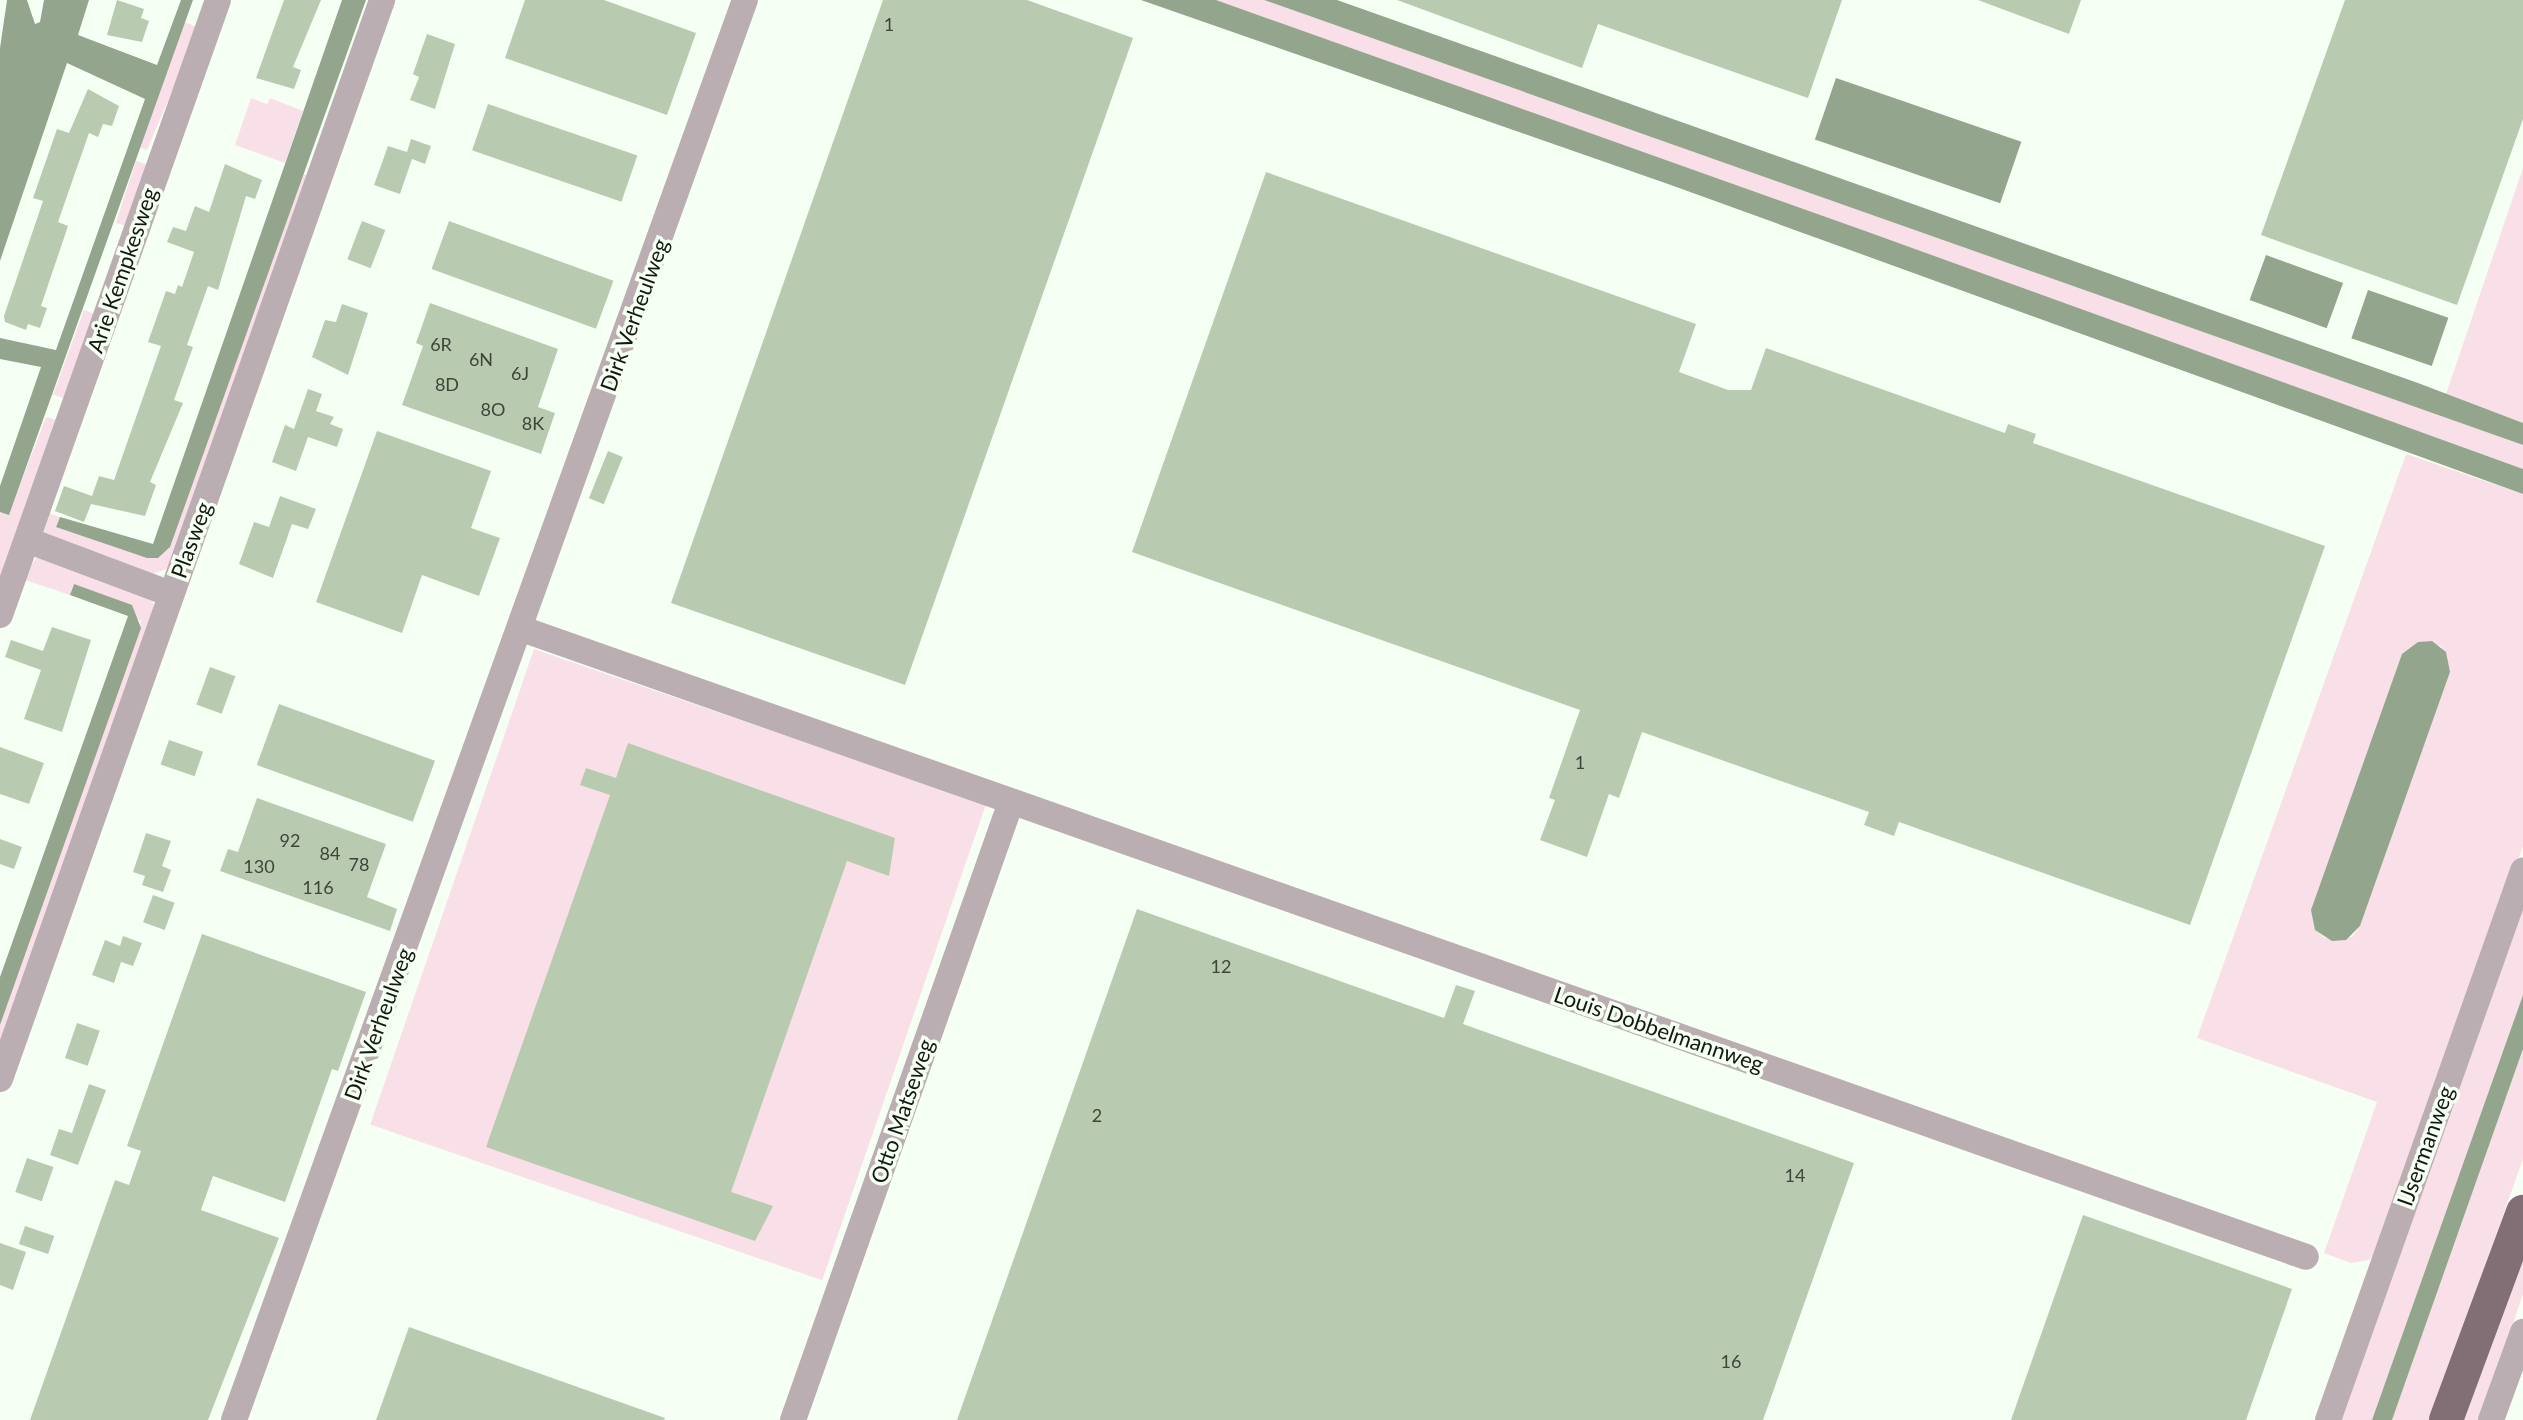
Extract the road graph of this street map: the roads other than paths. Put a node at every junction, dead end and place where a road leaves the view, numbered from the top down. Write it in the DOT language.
graph roads {
  1 [pos="218,0"];
  2 [pos="382,0"];
  3 [pos="745,0"];
  4 [pos="27,540"];
  5 [pos="171,594"];
  6 [pos="0,615"];
  7 [pos="522,629"];
  8 [pos="1011,802"];
  9 [pos="2523,871"];
  10 [pos="0,1079"];
  11 [pos="2523,1212"];
  12 [pos="2306,1257"];
  13 [pos="2523,1332"];
  14 [pos="234,1420"];
  15 [pos="793,1420"];
  16 [pos="2328,1420"];
  17 [pos="2446,1420"];
  18 [pos="2491,1420"];
  1 -- 4 [label="street, Arie Kempkesweg"];
  2 -- 5 [label="street, Plasweg"];
  3 -- 7 [label="street, Dirk Verheulweg"];
  4 -- 5 [label="street"];
  4 -- 6 [label="street, Arie Kempkesweg"];
  5 -- 10 [label="street, Plasweg"];
  7 -- 8 [label="street"];
  7 -- 14 [label="street, Dirk Verheulweg"];
  8 -- 12 [label="street, Louis Dobbelmannweg"];
  8 -- 15 [label="street, Otto Matseweg"];
  9 -- 16 [label="street, IJsermanweg"];
  11 -- 17 [label="main road"];
  13 -- 18 [label="street"];
}
